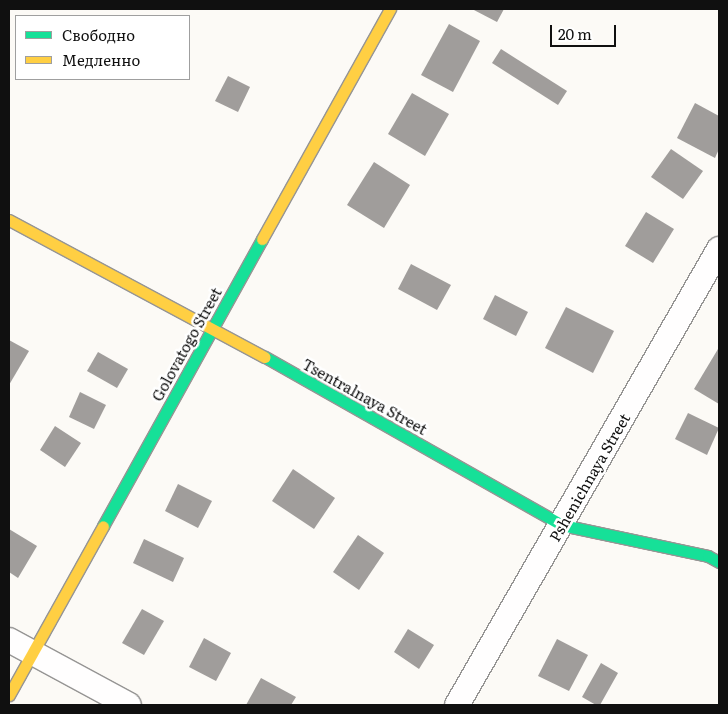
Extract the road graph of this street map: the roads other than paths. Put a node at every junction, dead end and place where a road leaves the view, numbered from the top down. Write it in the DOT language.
graph roads {
  1 [pos="390,9"];
  2 [pos="9,220"];
  3 [pos="719,249"];
  4 [pos="212,327"];
  5 [pos="562,525"];
  6 [pos="719,562"];
  7 [pos="9,640"];
  8 [pos="33,653"];
  9 [pos="9,695"];
  10 [pos="129,705"];
  11 [pos="457,705"];
  1 -- 4 [label="street, Golovatogo Street"];
  2 -- 4 [label="street, Tsentralnaya Street"];
  3 -- 5 [label="street, Pshenichnaya Street"];
  4 -- 5 [label="street, Tsentralnaya Street"];
  4 -- 8 [label="street, Golovatogo Street"];
  5 -- 6 [label="street, Tsentralnaya Street"];
  5 -- 11 [label="street, Pshenichnaya Street"];
  7 -- 8 [label="street"];
  8 -- 9 [label="street, Golovatogo Street"];
  8 -- 10 [label="street"];
}
